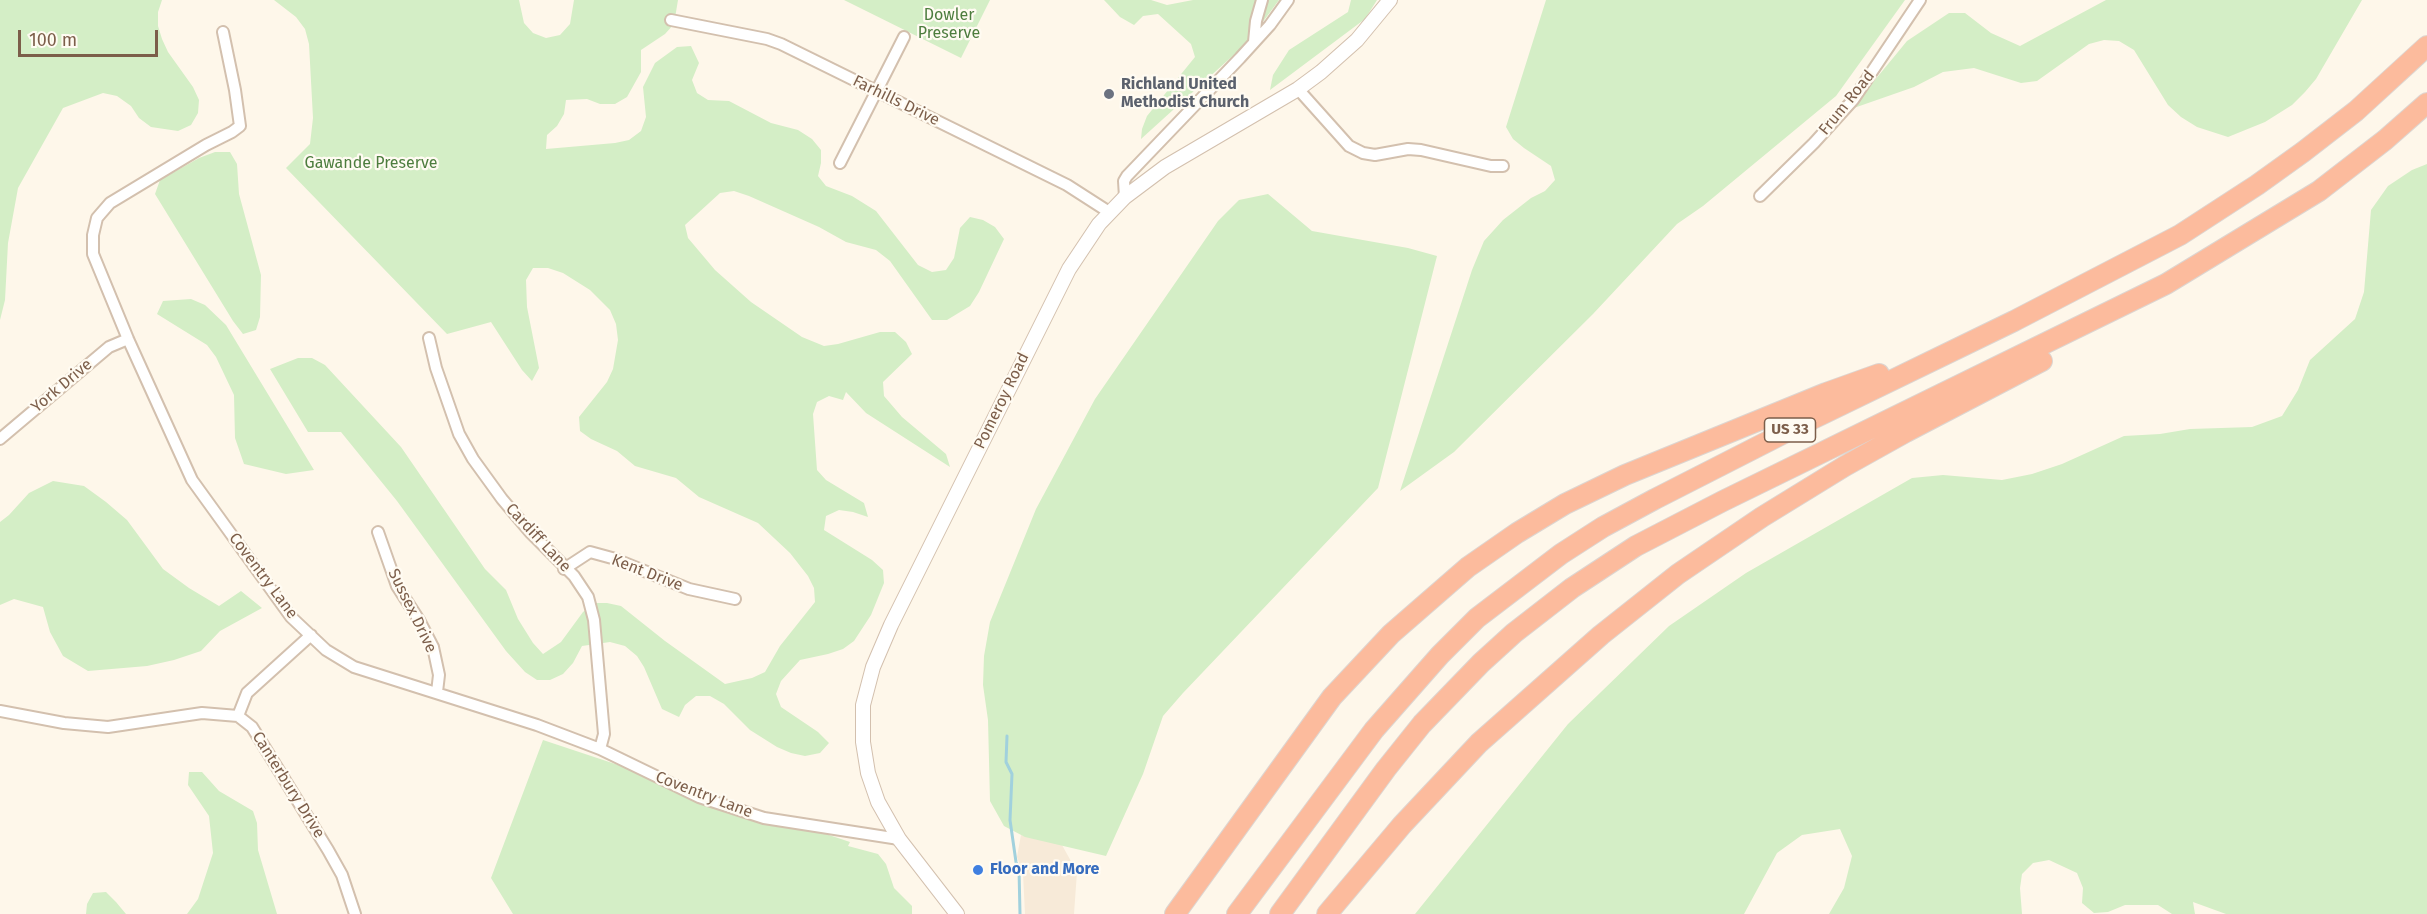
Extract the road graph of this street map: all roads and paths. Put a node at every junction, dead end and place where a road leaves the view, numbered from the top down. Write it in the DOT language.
graph roads {
  1 [pos="1262,0"];
  2 [pos="1288,0"];
  3 [pos="1390,0"];
  4 [pos="1920,0"];
  5 [pos="671,21"];
  6 [pos="223,32"];
  7 [pos="904,37"];
  8 [pos="1254,42"];
  9 [pos="2427,46"];
  10 [pos="1298,89"];
  11 [pos="876,91"];
  12 [pos="2427,103"];
  13 [pos="840,163"];
  14 [pos="1503,166"];
  15 [pos="1760,196"];
  16 [pos="1125,197"];
  17 [pos="1109,212"];
  18 [pos="2287,212"];
  19 [pos="429,338"];
  20 [pos="128,339"];
  21 [pos="1966,343"];
  22 [pos="0,439"];
  23 [pos="378,532"];
  24 [pos="564,568"];
  25 [pos="735,599"];
  26 [pos="311,635"];
  27 [pos="437,692"];
  28 [pos="0,711"];
  29 [pos="238,716"];
  30 [pos="600,749"];
  31 [pos="899,840"];
  32 [pos="355,914"];
  33 [pos="957,914"];
  34 [pos="1175,914"];
  35 [pos="1237,914"];
  36 [pos="1280,914"];
  37 [pos="1327,914"];
  1 -- 8 [label="street"];
  2 -- 8 [label="street"];
  3 -- 10 [label="street, Pomeroy Road"];
  4 -- 15 [label="street, Frum Road"];
  5 -- 11 [label="street, Farhills Drive"];
  6 -- 20 [label="street, Coventry Lane"];
  7 -- 11 [label="street"];
  8 -- 16 [label="street"];
  9 -- 21 [label="highway, US 33"];
  10 -- 14 [label="street"];
  10 -- 16 [label="street, Pomeroy Road"];
  11 -- 13 [label="street"];
  11 -- 17 [label="street, Farhills Drive"];
  12 -- 18 [label="highway, US 33"];
  16 -- 17 [label="street, Pomeroy Road"];
  17 -- 31 [label="street, Pomeroy Road"];
  18 -- 36 [label="highway, US 33"];
  18 -- 37 [label="highway"];
  19 -- 24 [label="street, Cardiff Lane"];
  20 -- 22 [label="street, York Drive"];
  20 -- 26 [label="street, Coventry Lane"];
  21 -- 34 [label="highway"];
  21 -- 35 [label="highway, US 33"];
  23 -- 27 [label="street, Sussex Drive"];
  24 -- 25 [label="street, Kent Drive"];
  24 -- 30 [label="street, Cardiff Lane"];
  26 -- 27 [label="street, Coventry Lane"];
  26 -- 29 [label="street"];
  27 -- 30 [label="street, Coventry Lane"];
  28 -- 29 [label="street, Canterbury Drive"];
  29 -- 32 [label="street, Canterbury Drive"];
  30 -- 31 [label="street, Coventry Lane"];
  31 -- 33 [label="street, Pomeroy Road"];
}
